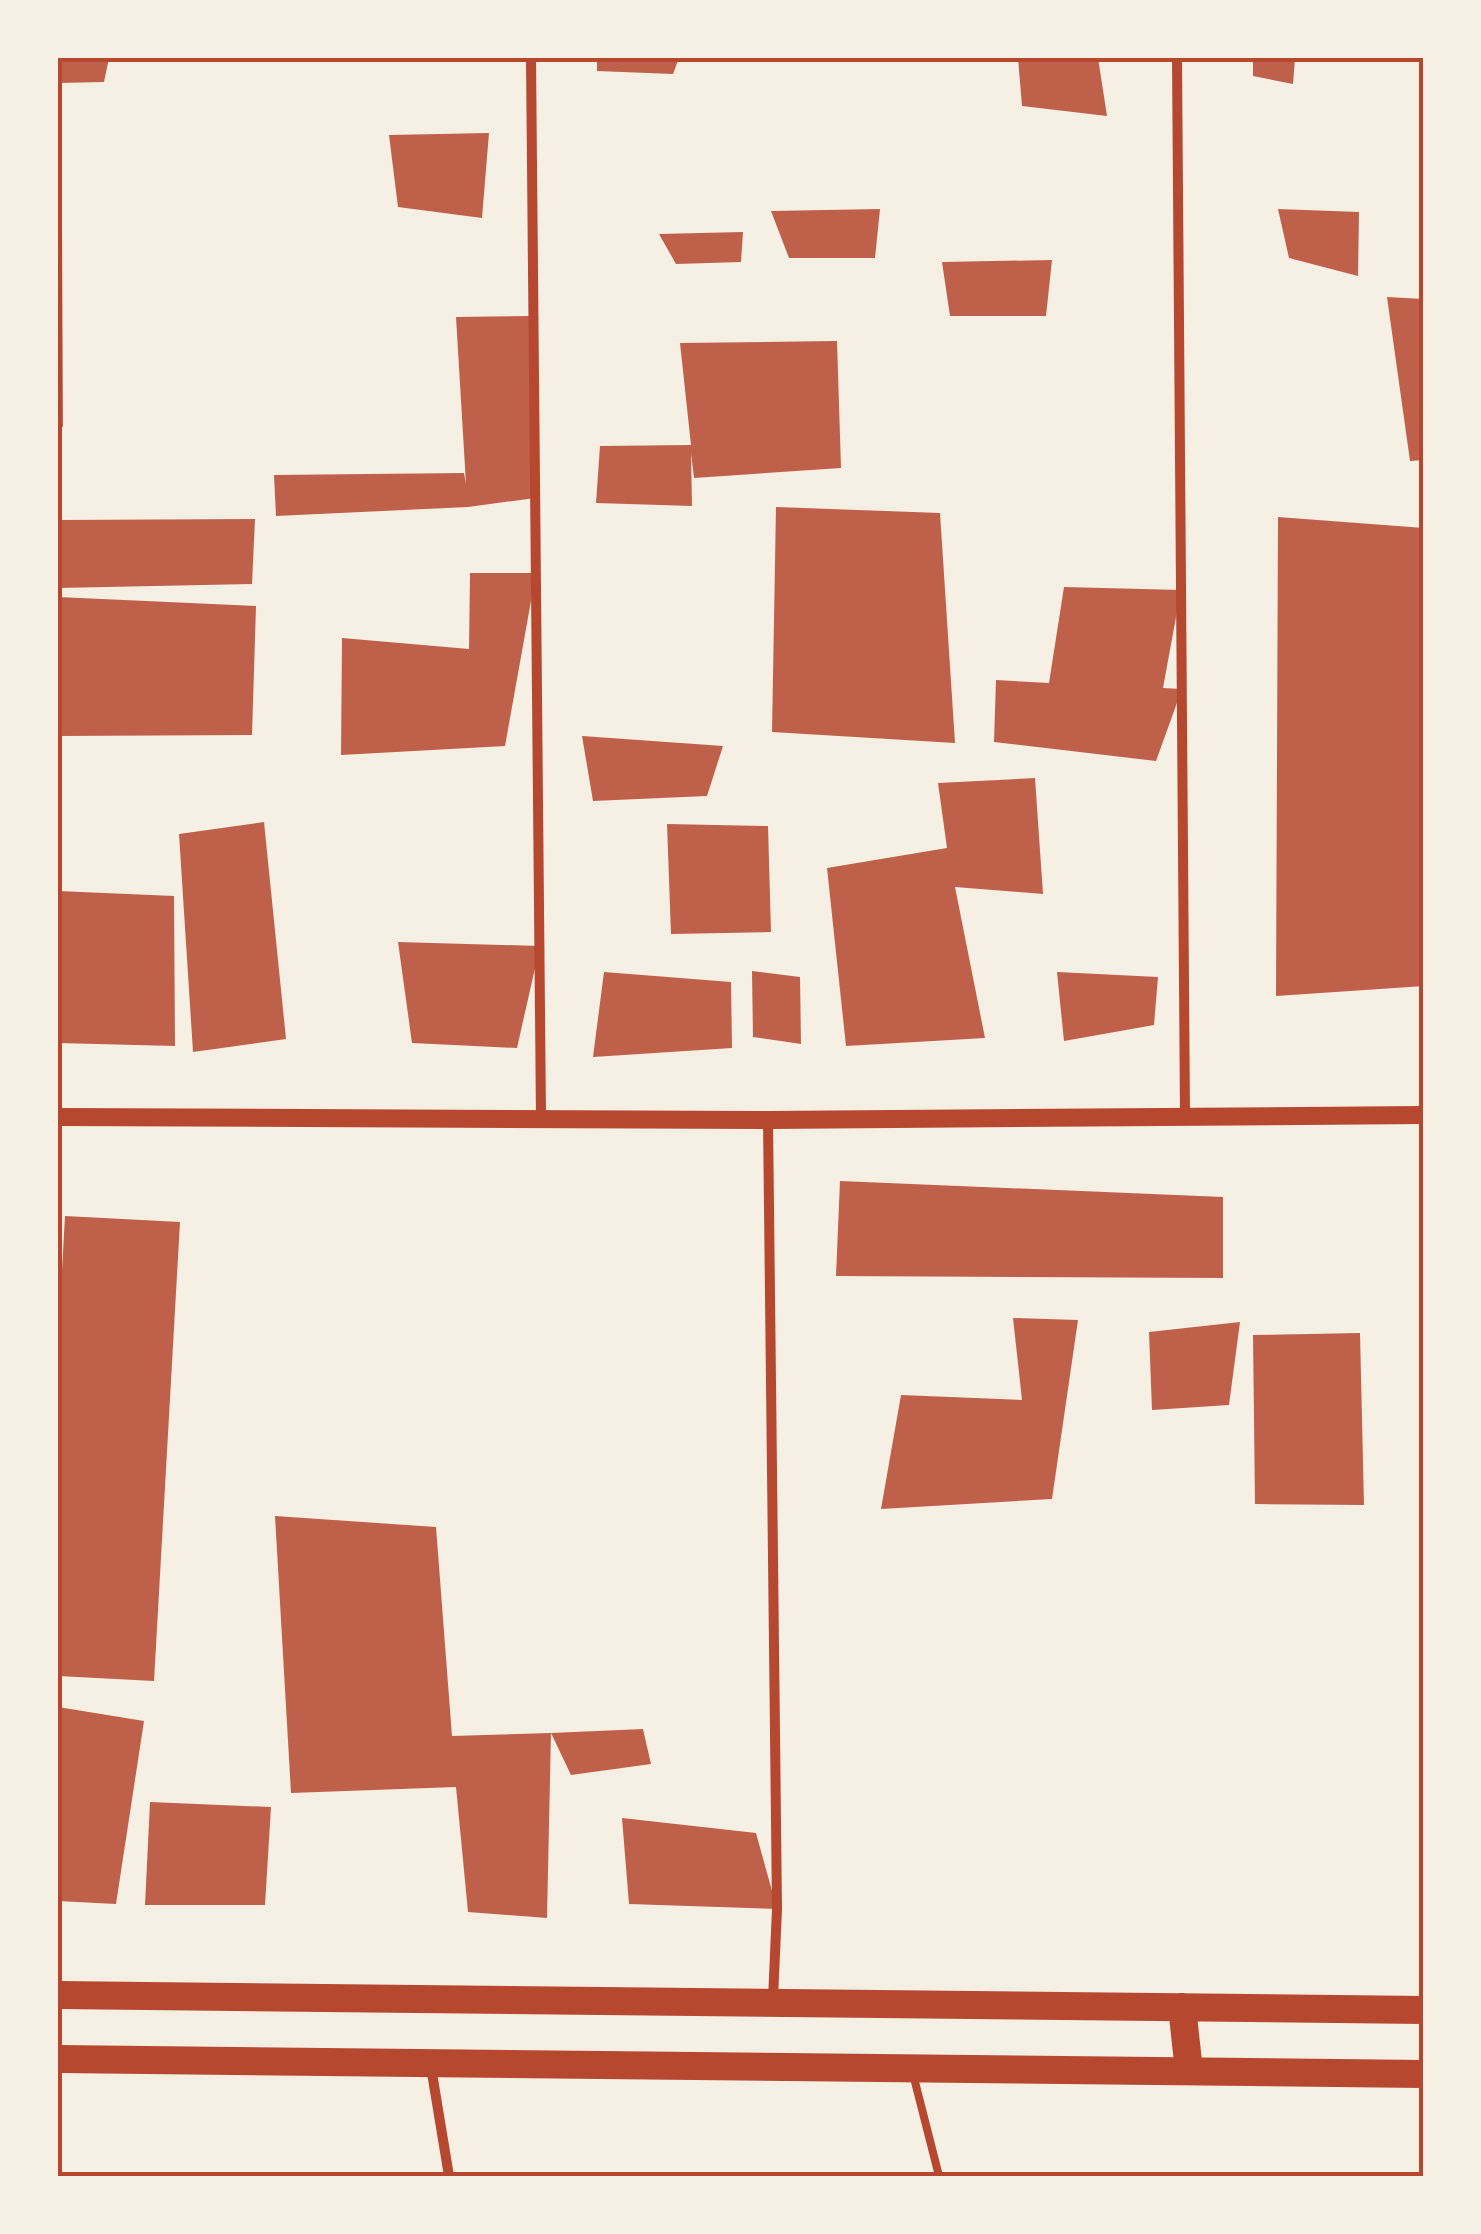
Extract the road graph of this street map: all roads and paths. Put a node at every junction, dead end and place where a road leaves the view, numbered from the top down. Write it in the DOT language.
graph roads {
  1 [pos="530,58"];
  2 [pos="1177,58"];
  3 [pos="1185,1116"];
  4 [pos="1424,1116"];
  5 [pos="58,1117"];
  6 [pos="541,1118"];
  7 [pos="768,1120"];
  8 [pos="58,1994"];
  9 [pos="773,2002"];
  10 [pos="1182,2007"];
  11 [pos="1424,2010"];
  12 [pos="58,2059"];
  13 [pos="430,2061"];
  14 [pos="912,2068"];
  15 [pos="1188,2072"];
  16 [pos="1424,2074"];
  17 [pos="449,2176"];
  18 [pos="939,2176"];
  1 -- 6 [label="street"];
  2 -- 3 [label="street"];
  3 -- 4 [label="street"];
  3 -- 7 [label="street"];
  5 -- 6 [label="street"];
  6 -- 7 [label="street"];
  7 -- 9 [label="street"];
  8 -- 9 [label="highway"];
  9 -- 10 [label="highway"];
  10 -- 11 [label="highway"];
  10 -- 15 [label="highway"];
  12 -- 13 [label="highway"];
  13 -- 14 [label="highway"];
  13 -- 17 [label="street"];
  14 -- 15 [label="highway"];
  14 -- 18 [label="lane"];
  15 -- 16 [label="highway"];
}
